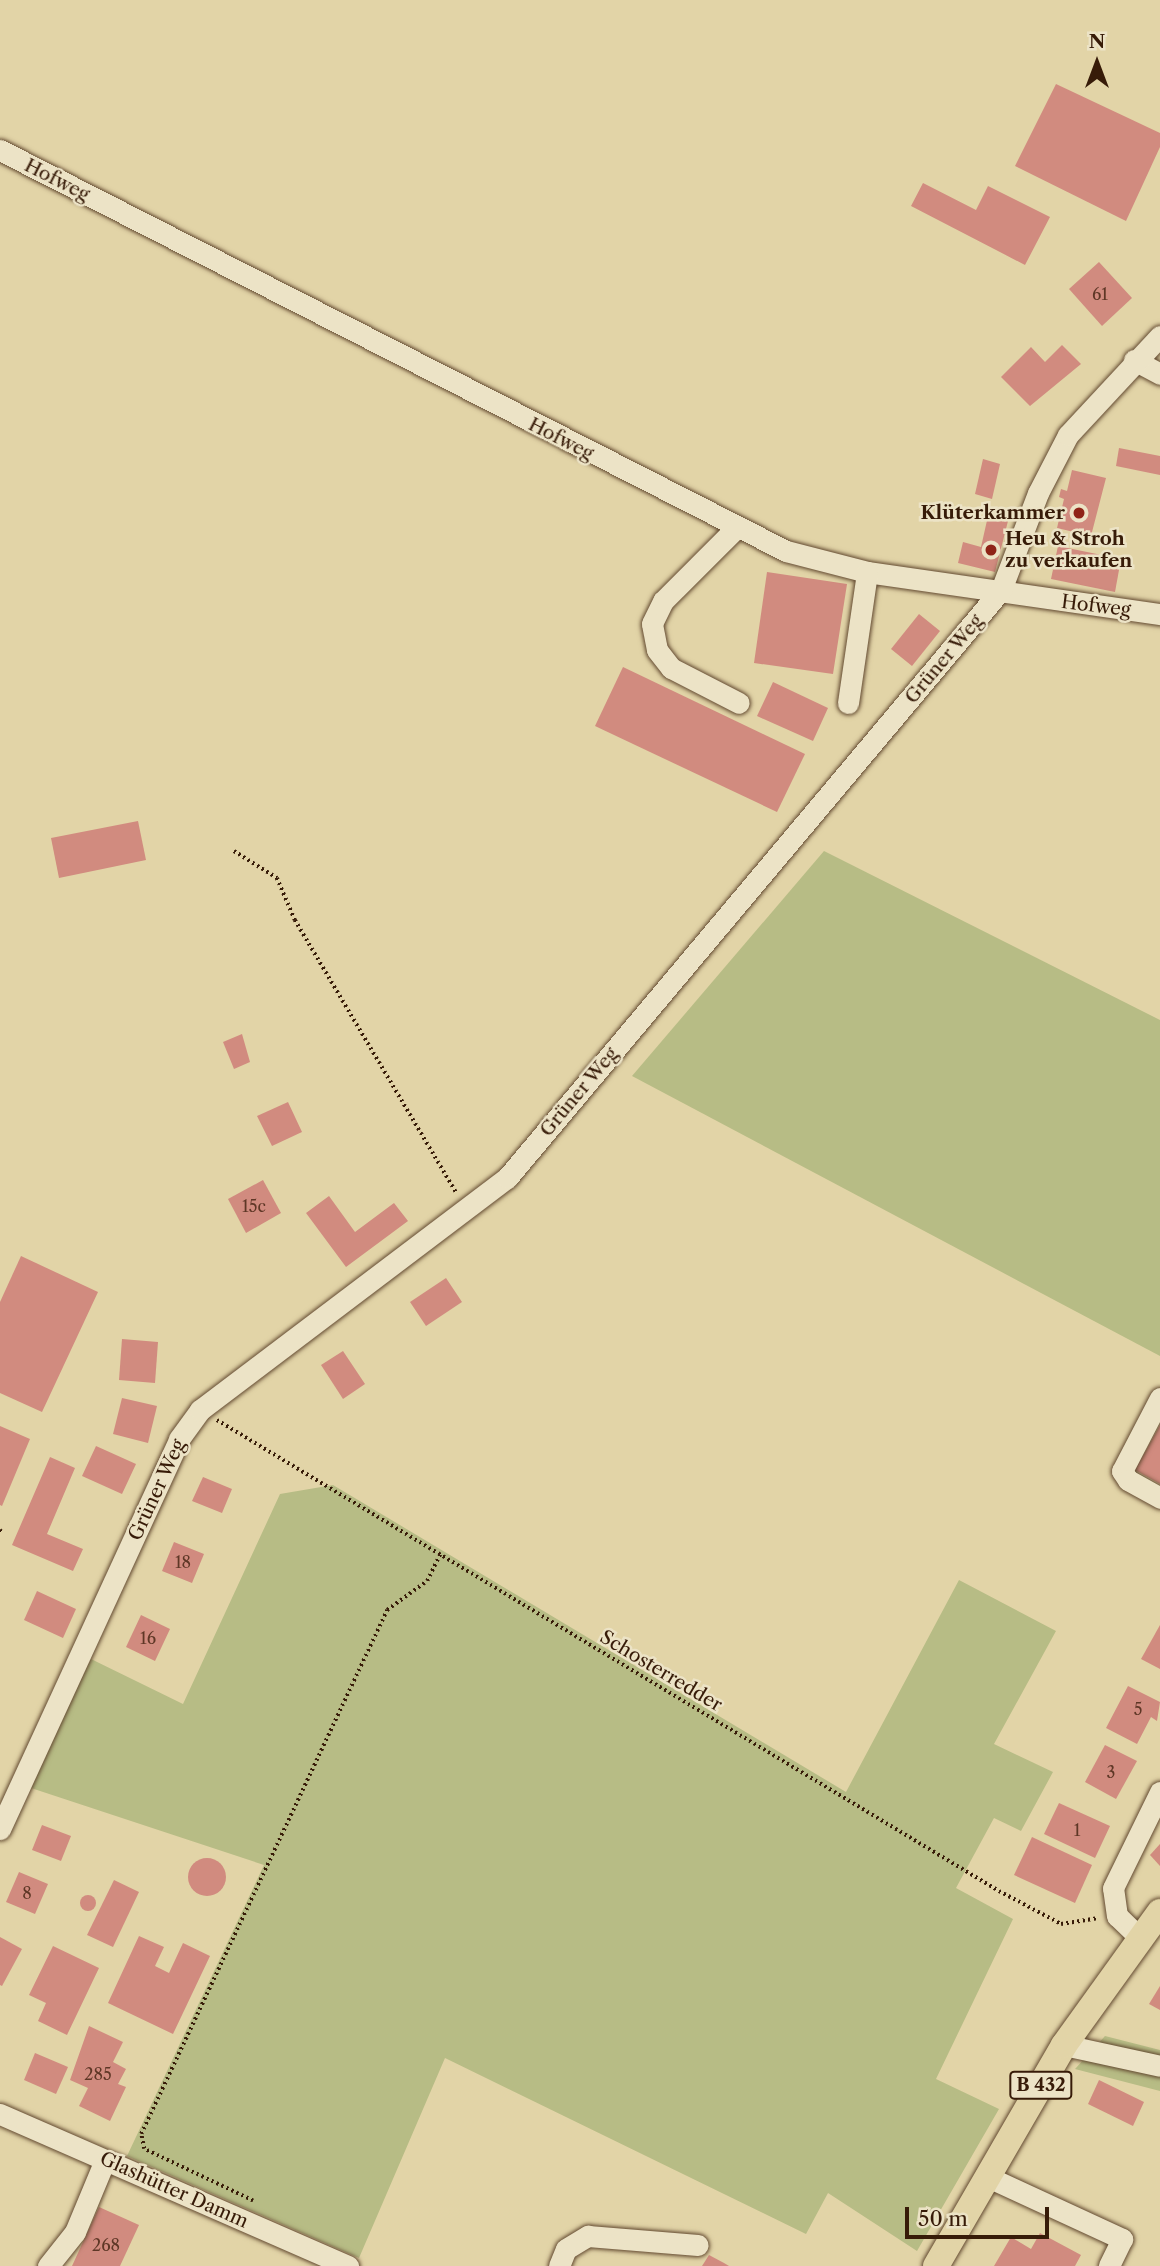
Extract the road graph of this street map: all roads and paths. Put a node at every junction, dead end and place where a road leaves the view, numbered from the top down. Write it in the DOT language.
graph roads {
  1 [pos="0,150"];
  2 [pos="1160,336"];
  3 [pos="1135,360"];
  4 [pos="1160,374"];
  5 [pos="736,528"];
  6 [pos="867,572"];
  7 [pos="1001,590"];
  8 [pos="1160,614"];
  9 [pos="739,703"];
  10 [pos="848,703"];
  11 [pos="234,851"];
  12 [pos="466,1208"];
  13 [pos="1160,1398"];
  14 [pos="200,1410"];
  15 [pos="1160,1498"];
  16 [pos="440,1554"];
  17 [pos="1160,1792"];
  18 [pos="0,1829"];
  19 [pos="1160,1912"];
  20 [pos="1117,1916"];
  21 [pos="1139,1937"];
  22 [pos="1065,2045"];
  23 [pos="1160,2066"];
  24 [pos="0,2114"];
  25 [pos="105,2160"];
  26 [pos="988,2176"];
  27 [pos="263,2206"];
  28 [pos="698,2245"];
  29 [pos="311,2259"];
  30 [pos="48,2266"];
  31 [pos="348,2266"];
  32 [pos="559,2266"];
  33 [pos="936,2266"];
  34 [pos="1109,2266"];
  1 -- 5 [label="street, Hofweg"];
  2 -- 3 [label="street, Grüner Weg"];
  3 -- 4 [label="street"];
  3 -- 7 [label="street, Grüner Weg"];
  5 -- 6 [label="street, Hofweg"];
  5 -- 9 [label="street"];
  6 -- 7 [label="street, Hofweg"];
  6 -- 10 [label="street"];
  7 -- 8 [label="street, Hofweg"];
  7 -- 12 [label="street, Grüner Weg"];
  11 -- 12 [label="path"];
  12 -- 14 [label="street, Grüner Weg"];
  13 -- 15 [label="street"];
  14 -- 16 [label="path, Schosterredder"];
  14 -- 18 [label="street, Grüner Weg"];
  16 -- 20 [label="path, Schosterredder"];
  16 -- 27 [label="path"];
  17 -- 20 [label="street"];
  19 -- 21 [label="main road, B 432"];
  20 -- 21 [label="street"];
  21 -- 22 [label="main road, B 432"];
  22 -- 23 [label="street"];
  22 -- 26 [label="main road, B 432"];
  24 -- 25 [label="street, Glashütter Damm"];
  25 -- 29 [label="street, Glashütter Damm"];
  25 -- 30 [label="street"];
  26 -- 33 [label="main road, B 432"];
  26 -- 34 [label="street"];
  28 -- 32 [label="street"];
  29 -- 31 [label="street, Glashütter Damm"];
}
